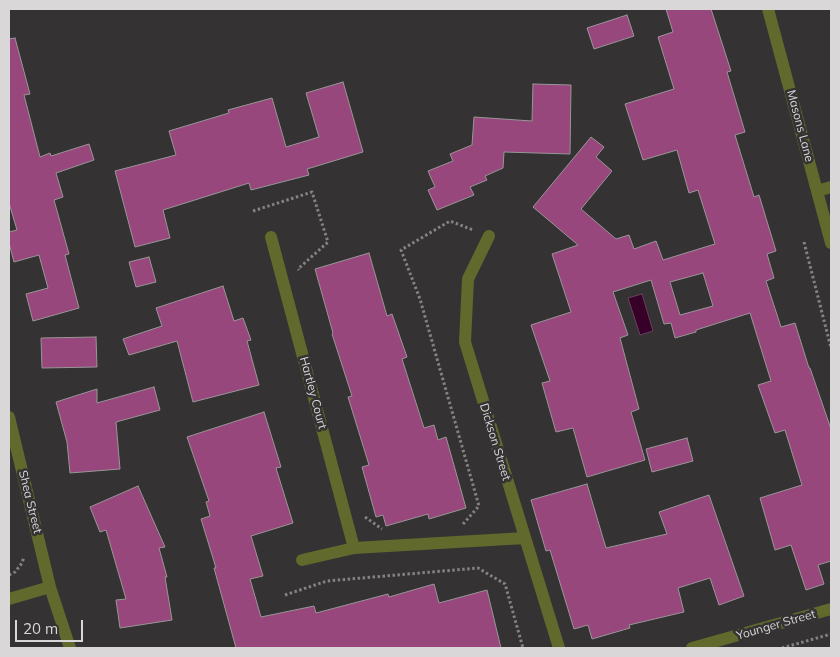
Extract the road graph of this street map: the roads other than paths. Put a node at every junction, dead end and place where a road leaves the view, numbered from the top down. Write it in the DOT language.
graph roads {
  1 [pos="768,9"];
  2 [pos="831,186"];
  3 [pos="817,191"];
  4 [pos="489,236"];
  5 [pos="271,237"];
  6 [pos="831,244"];
  7 [pos="9,417"];
  8 [pos="525,538"];
  9 [pos="354,548"];
  10 [pos="302,560"];
  11 [pos="50,587"];
  12 [pos="9,599"];
  13 [pos="831,609"];
  14 [pos="70,648"];
  15 [pos="558,648"];
  16 [pos="692,648"];
  1 -- 3 [label="street, Masons Lane"];
  2 -- 3 [label="street"];
  3 -- 6 [label="street, Masons Lane"];
  4 -- 8 [label="street, Dickson Street"];
  5 -- 9 [label="street, Hartley Court"];
  7 -- 11 [label="street, Shea Street"];
  8 -- 9 [label="street"];
  8 -- 15 [label="street, Dickson Street"];
  9 -- 10 [label="street"];
  11 -- 12 [label="street"];
  11 -- 14 [label="street, Shea Street"];
  13 -- 16 [label="street, Younger Street"];
}
